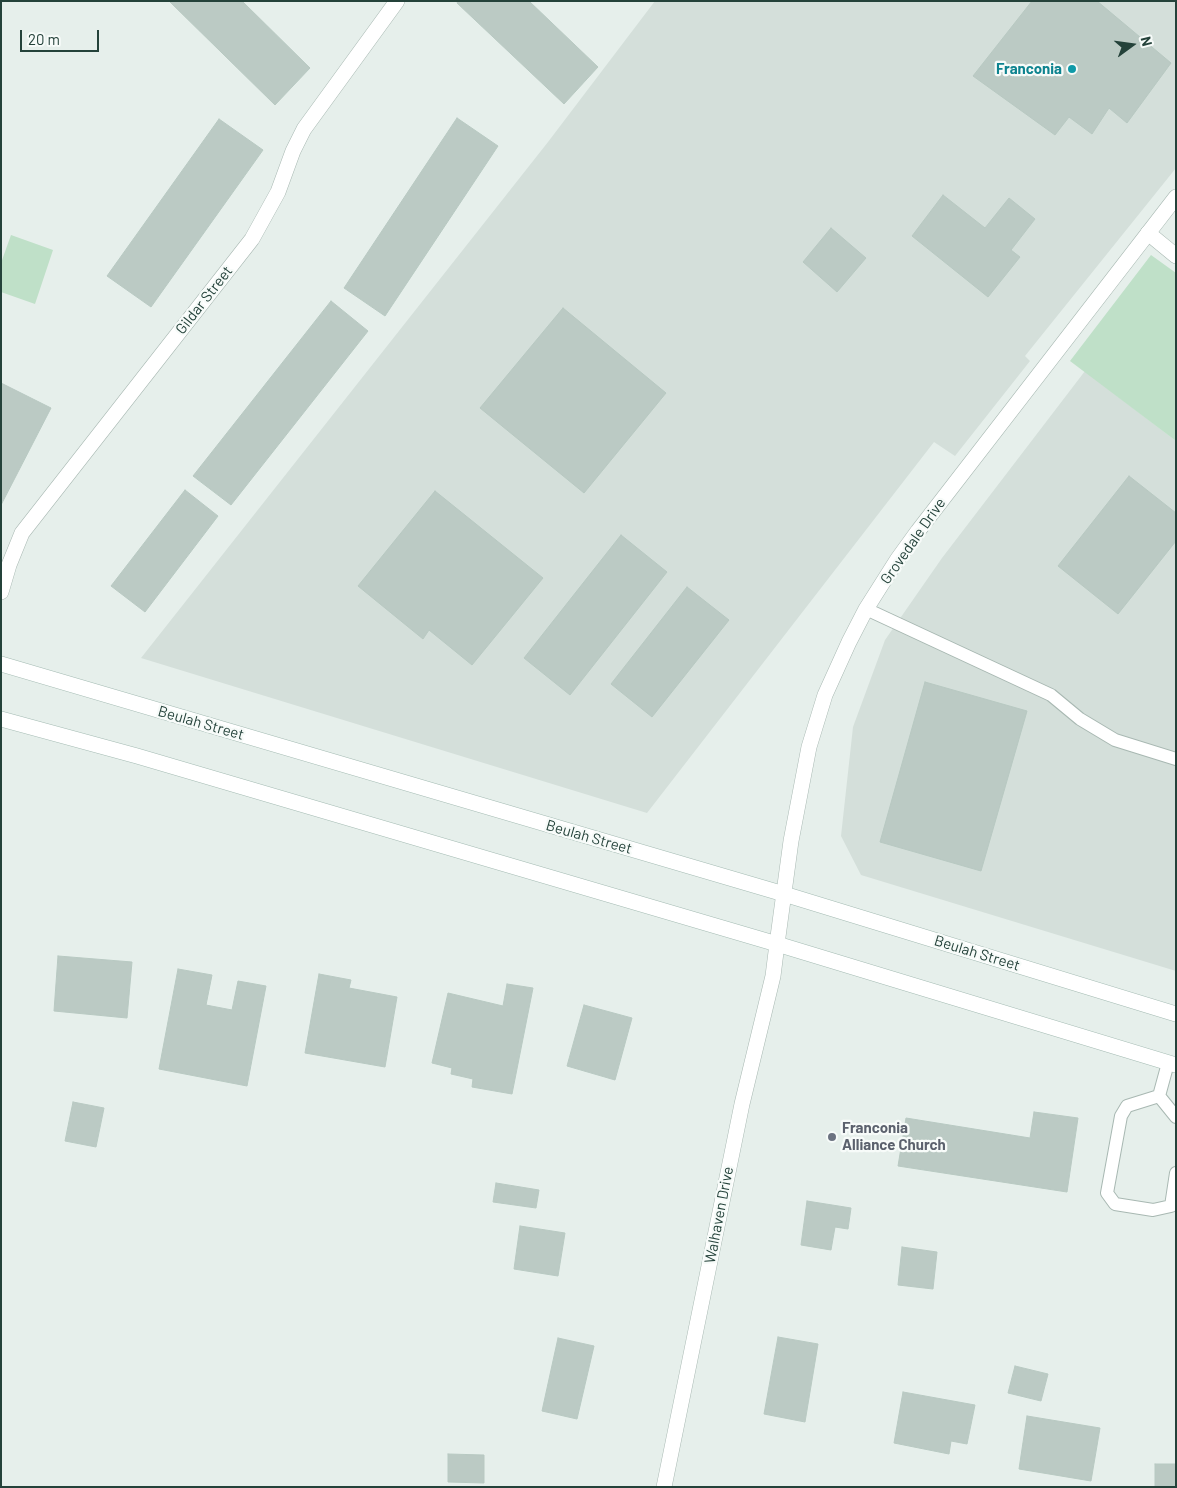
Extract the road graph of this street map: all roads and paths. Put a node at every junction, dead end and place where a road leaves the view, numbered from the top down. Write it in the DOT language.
graph roads {
  1 [pos="397,1"];
  2 [pos="1176,196"];
  3 [pos="1148,233"];
  4 [pos="1176,256"];
  5 [pos="1,592"];
  6 [pos="866,609"];
  7 [pos="1,664"];
  8 [pos="1,719"];
  9 [pos="1176,759"];
  10 [pos="784,894"];
  11 [pos="777,944"];
  12 [pos="1176,1014"];
  13 [pos="1172,1064"];
  14 [pos="1159,1096"];
  15 [pos="1176,1117"];
  16 [pos="1176,1174"];
  17 [pos="668,1486"];
  1 -- 5 [label="main road, Gildar Street"];
  2 -- 3 [label="main road, Grovedale Drive"];
  3 -- 4 [label="main road"];
  3 -- 6 [label="main road, Grovedale Drive"];
  6 -- 9 [label="lane"];
  6 -- 10 [label="main road, Grovedale Drive"];
  7 -- 10 [label="main road, Beulah Street"];
  8 -- 11 [label="main road"];
  10 -- 11 [label="main road, Grovedale Drive"];
  10 -- 12 [label="main road, Beulah Street"];
  11 -- 13 [label="main road"];
  11 -- 17 [label="main road, Walhaven Drive"];
  13 -- 14 [label="lane"];
  14 -- 15 [label="lane"];
  14 -- 16 [label="lane"];
}
